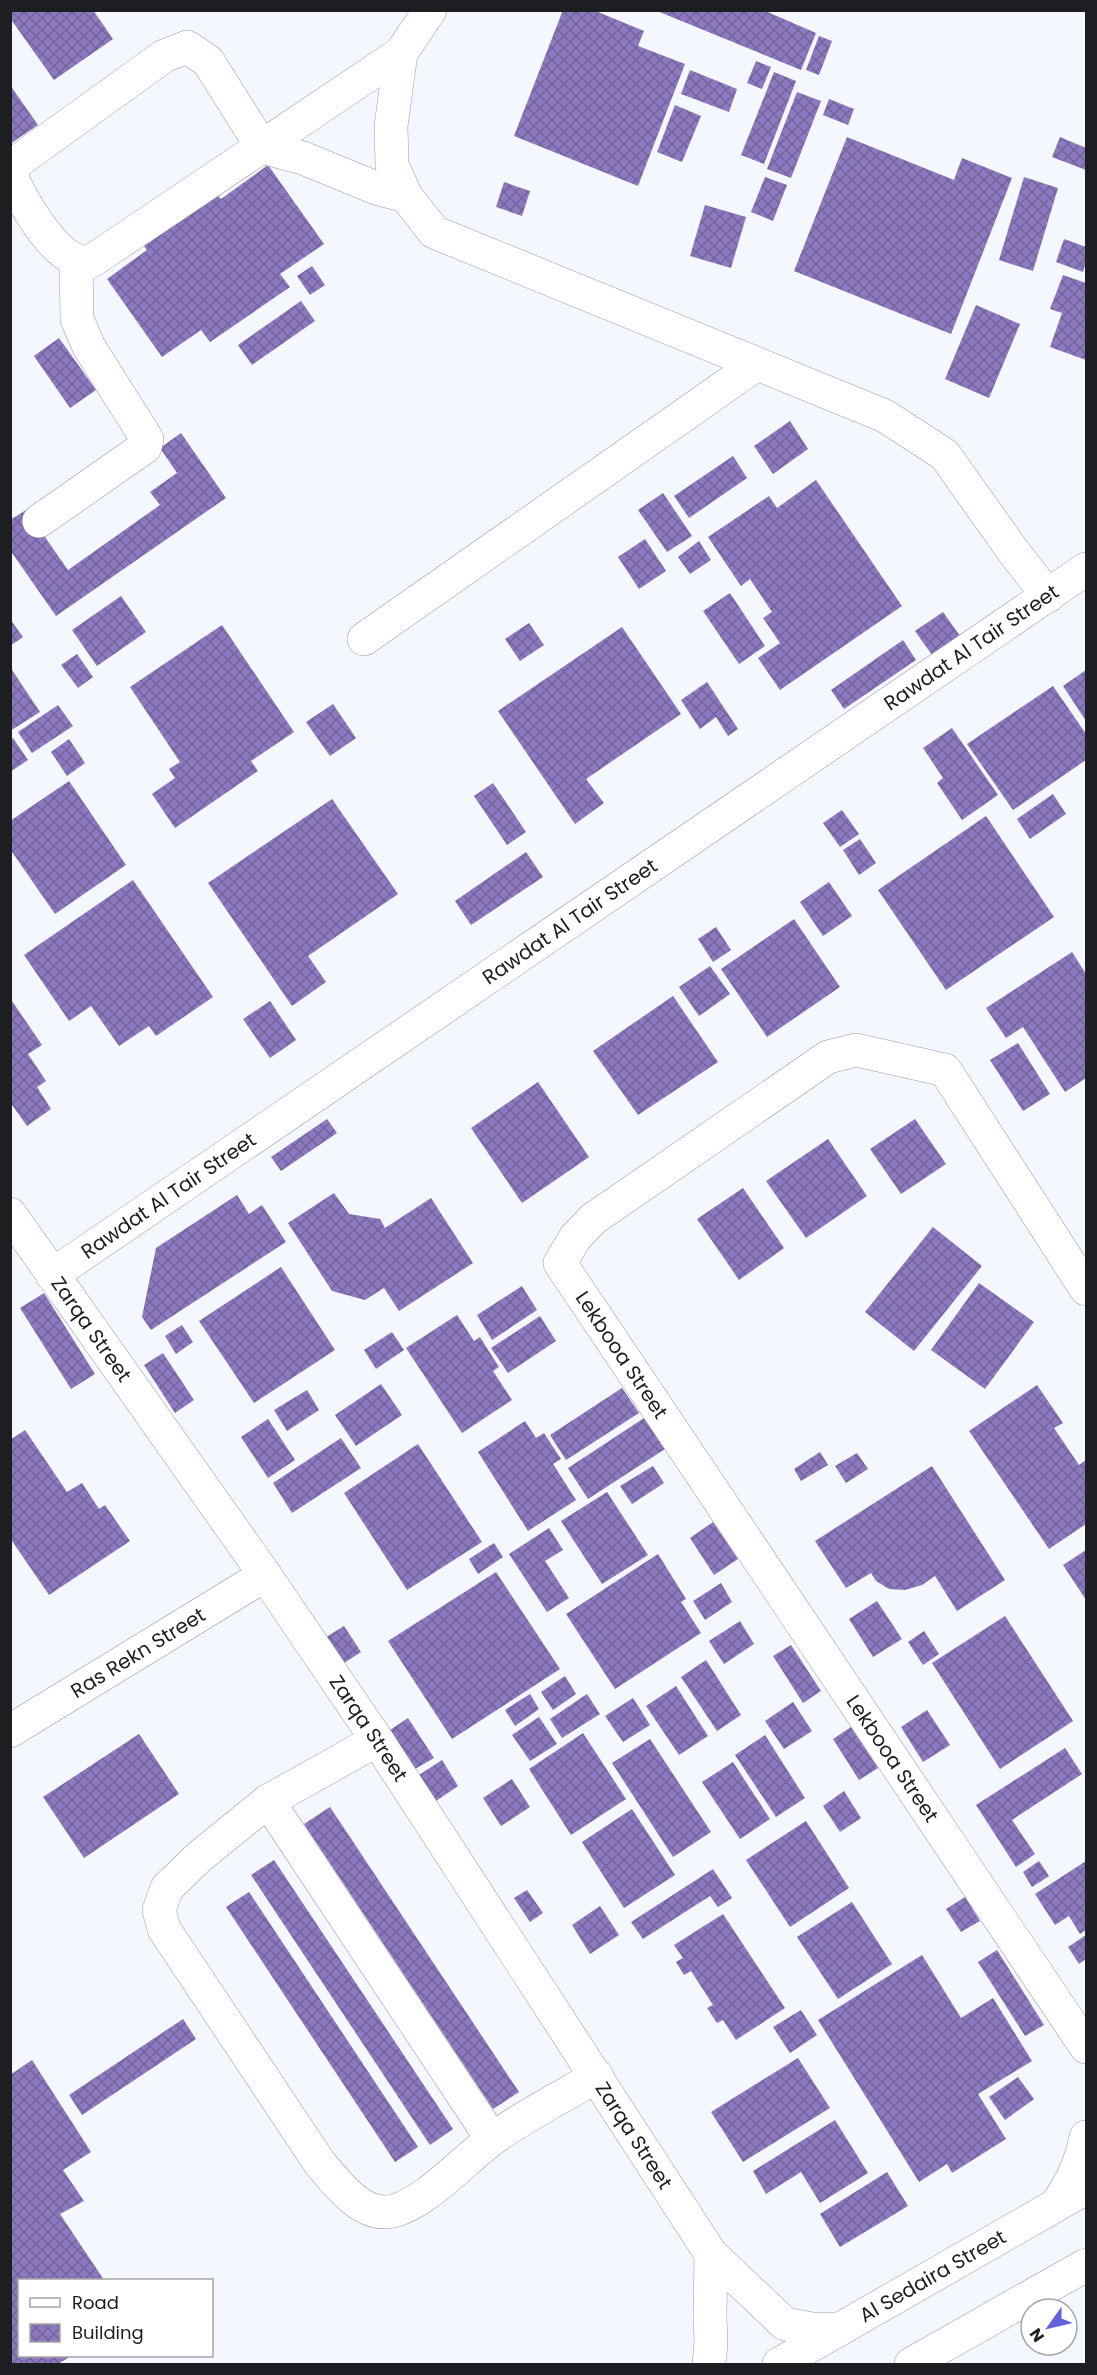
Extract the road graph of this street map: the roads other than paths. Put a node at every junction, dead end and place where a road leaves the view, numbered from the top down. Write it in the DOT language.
graph roads {
  1 [pos="430,10"];
  2 [pos="401,53"];
  3 [pos="262,147"];
  4 [pos="10,167"];
  5 [pos="10,172"];
  6 [pos="406,196"];
  7 [pos="76,260"];
  8 [pos="757,364"];
  9 [pos="39,521"];
  10 [pos="1086,568"];
  11 [pos="1048,596"];
  12 [pos="364,639"];
  13 [pos="10,1214"];
  14 [pos="52,1275"];
  15 [pos="1086,1289"];
  16 [pos="265,1575"];
  17 [pos="10,1731"];
  18 [pos="377,1740"];
  19 [pos="268,1801"];
  20 [pos="1086,2047"];
  21 [pos="597,2076"];
  22 [pos="1086,2137"];
  23 [pos="492,2139"];
  24 [pos="1086,2188"];
  25 [pos="1056,2205"];
  26 [pos="711,2254"];
  27 [pos="1086,2265"];
  28 [pos="838,2329"];
  29 [pos="709,2364"];
  30 [pos="778,2364"];
  31 [pos="911,2364"];
  1 -- 2 [label="street"];
  2 -- 3 [label="street"];
  2 -- 6 [label="street"];
  3 -- 4 [label="street"];
  3 -- 6 [label="street"];
  3 -- 7 [label="street"];
  5 -- 7 [label="street"];
  6 -- 8 [label="street"];
  7 -- 9 [label="street"];
  8 -- 11 [label="street"];
  8 -- 12 [label="street"];
  10 -- 11 [label="street, Rawdat Al Tair Street"];
  11 -- 14 [label="street, Rawdat Al Tair Street"];
  13 -- 14 [label="street, Zarqa Street"];
  14 -- 16 [label="street, Zarqa Street"];
  15 -- 20 [label="street, Lekbooa Street"];
  16 -- 17 [label="street, Ras Rekn Street"];
  16 -- 18 [label="street, Zarqa Street"];
  18 -- 19 [label="street"];
  18 -- 21 [label="street, Zarqa Street"];
  19 -- 23 [label="street"];
  19 -- 23 [label="street"];
  21 -- 23 [label="street"];
  21 -- 26 [label="street, Zarqa Street"];
  22 -- 25 [label="street"];
  24 -- 25 [label="street, Al Sedaira Street"];
  25 -- 28 [label="street, Al Sedaira Street"];
  26 -- 28 [label="street, Zarqa Street"];
  26 -- 29 [label="street"];
  27 -- 31 [label="street"];
  28 -- 30 [label="street, Al Sedaira Street"];
}
